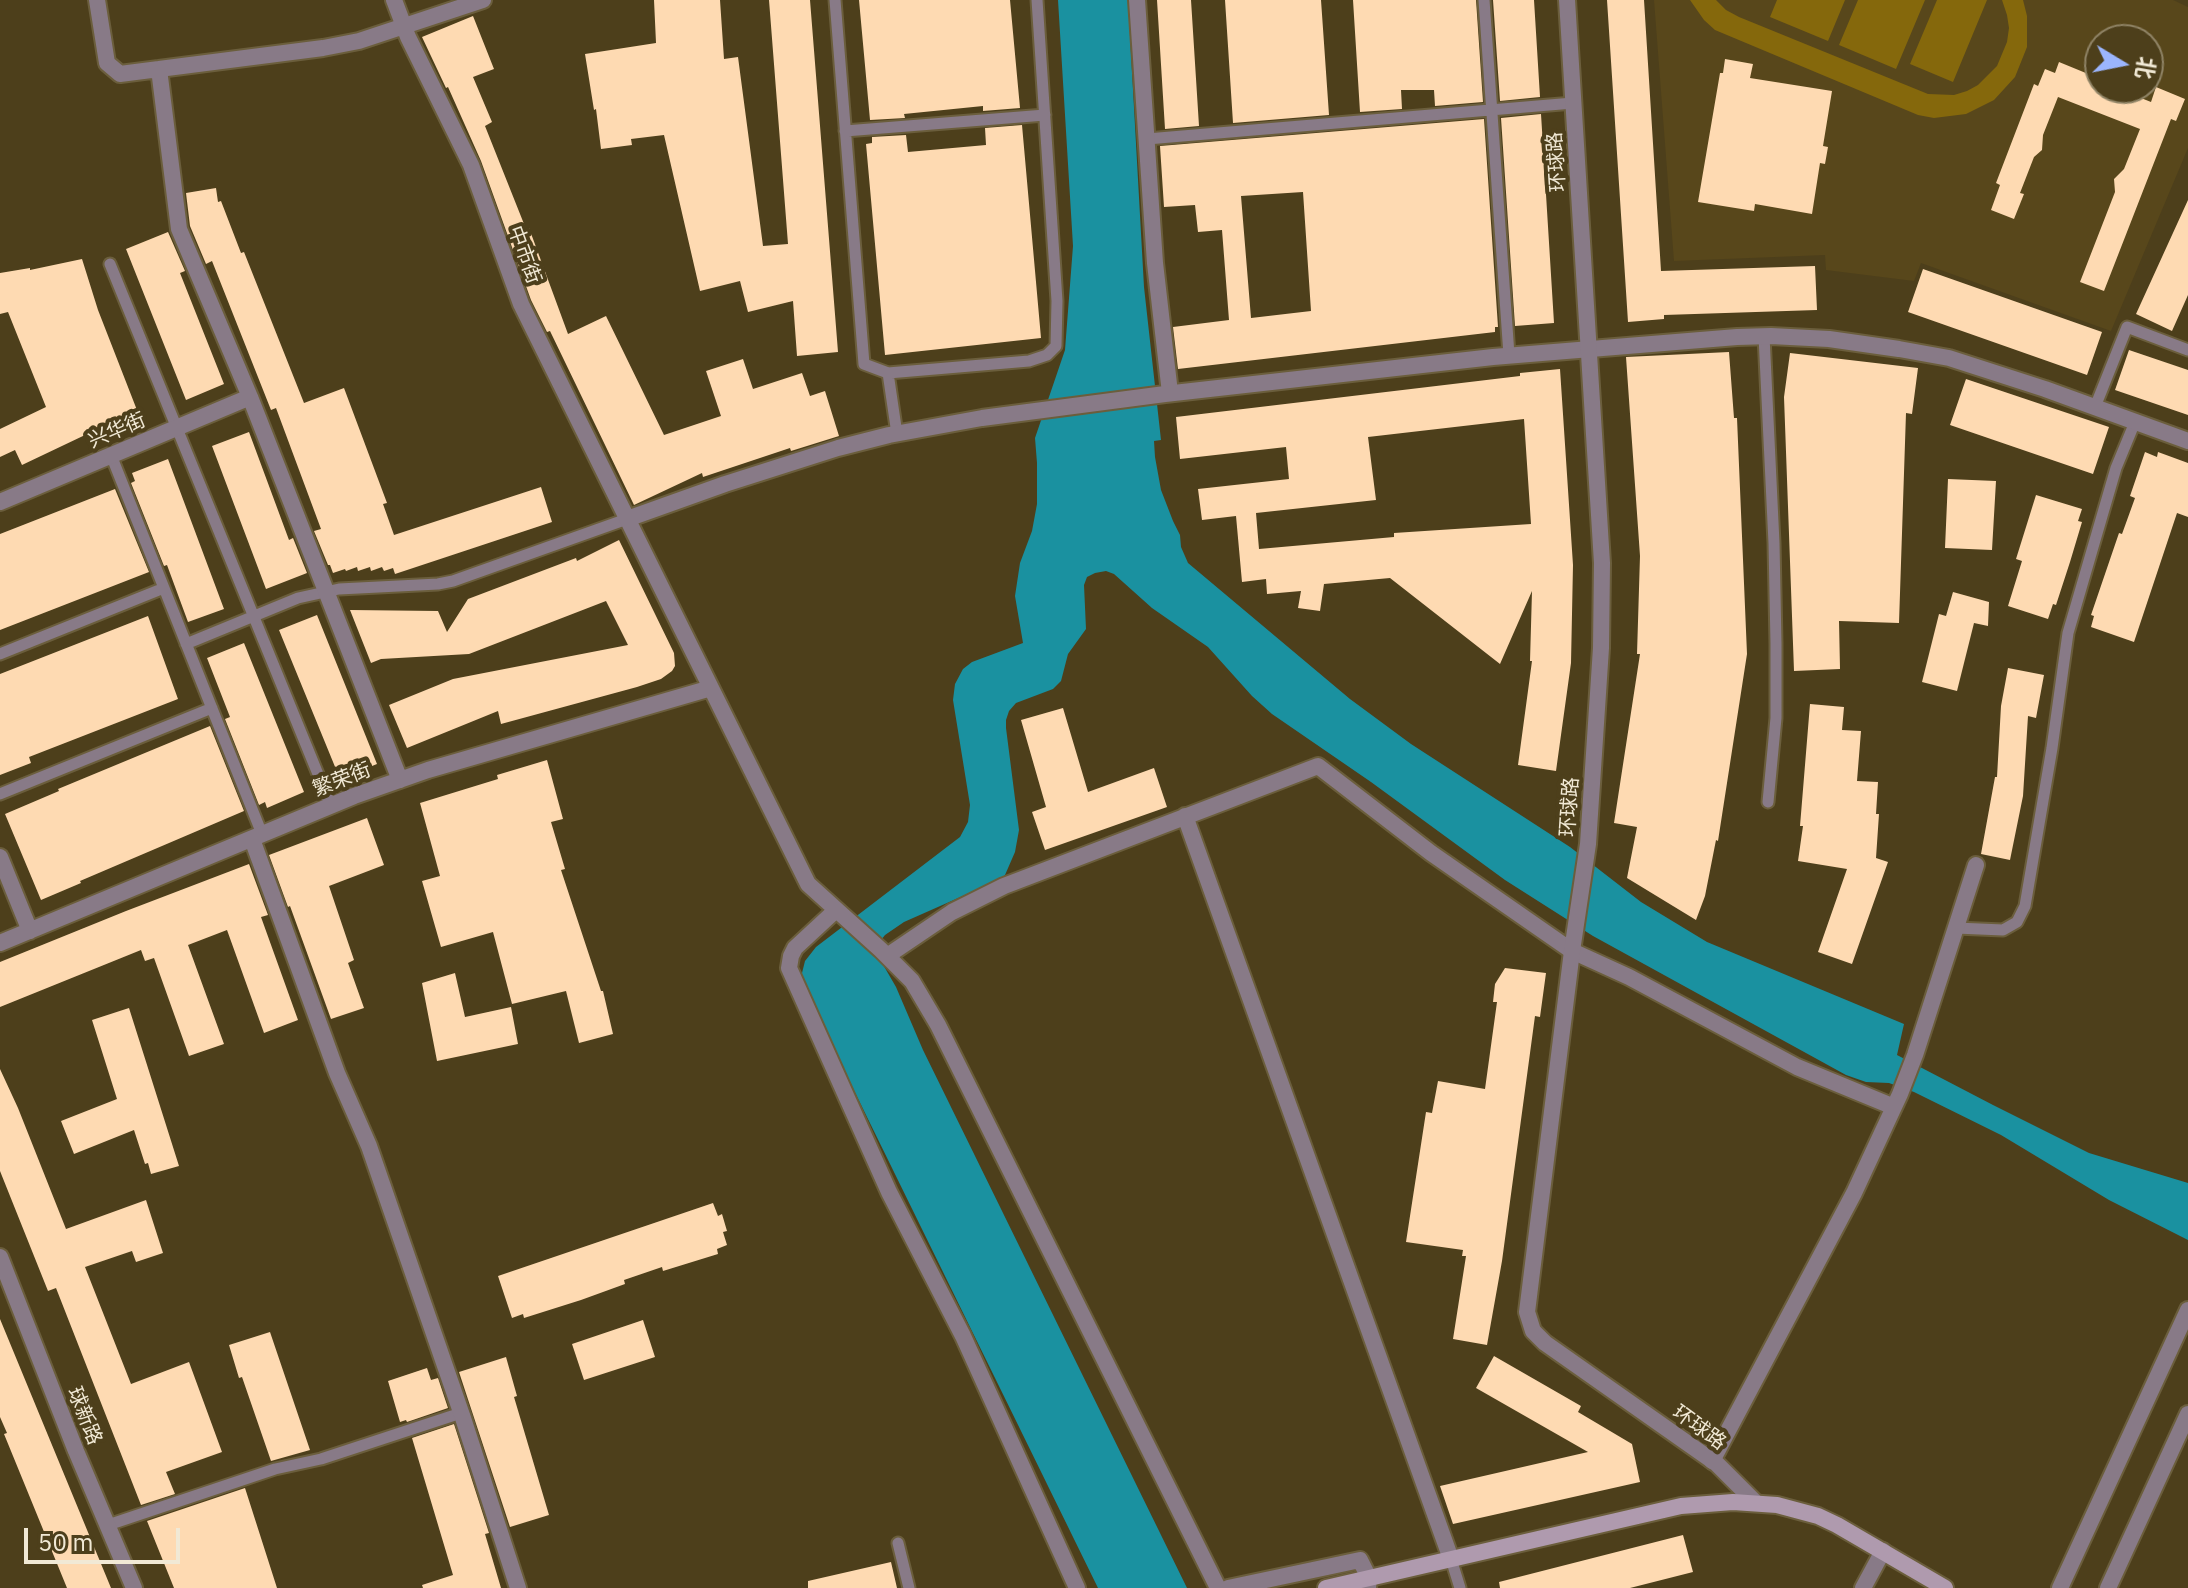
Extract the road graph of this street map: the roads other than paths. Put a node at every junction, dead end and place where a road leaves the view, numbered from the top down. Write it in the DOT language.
graph roads {
  1 [pos="97,0"];
  2 [pos="394,0"];
  3 [pos="483,0"];
  4 [pos="835,0"];
  5 [pos="1037,0"];
  6 [pos="1137,0"];
  7 [pos="1484,0"];
  8 [pos="1567,0"];
  9 [pos="404,25"];
  10 [pos="159,69"];
  11 [pos="1573,103"];
  12 [pos="1492,110"];
  13 [pos="1045,115"];
  14 [pos="845,131"];
  15 [pos="1147,139"];
  16 [pos="110,264"];
  17 [pos="1764,336"];
  18 [pos="1589,349"];
  19 [pos="2188,350"];
  20 [pos="1509,355"];
  21 [pos="888,373"];
  22 [pos="1168,394"];
  23 [pos="250,397"];
  24 [pos="2095,407"];
  25 [pos="2135,422"];
  26 [pos="177,428"];
  27 [pos="897,434"];
  28 [pos="2188,441"];
  29 [pos="111,455"];
  30 [pos="0,502"];
  31 [pos="627,519"];
  32 [pos="164,588"];
  33 [pos="326,592"];
  34 [pos="253,616"];
  35 [pos="186,644"];
  36 [pos="0,654"];
  37 [pos="711,688"];
  38 [pos="212,708"];
  39 [pos="400,780"];
  40 [pos="0,794"];
  41 [pos="1768,802"];
  42 [pos="331,806"];
  43 [pos="1185,816"];
  44 [pos="257,836"];
  45 [pos="0,857"];
  46 [pos="1976,865"];
  47 [pos="839,913"];
  48 [pos="1956,928"];
  49 [pos="30,931"];
  50 [pos="0,943"];
  51 [pos="1573,946"];
  52 [pos="884,953"];
  53 [pos="1897,1101"];
  54 [pos="0,1257"];
  55 [pos="2188,1310"];
  56 [pos="461,1413"];
  57 [pos="2188,1414"];
  58 [pos="1712,1461"];
  59 [pos="1755,1502"];
  60 [pos="108,1525"];
  61 [pos="898,1543"];
  62 [pos="1883,1551"];
  63 [pos="1451,1559"];
  64 [pos="1369,1583"];
  65 [pos="134,1588"];
  66 [pos="518,1588"];
  67 [pos="909,1588"];
  68 [pos="1077,1588"];
  69 [pos="1218,1588"];
  70 [pos="1228,1588"];
  71 [pos="1326,1588"];
  72 [pos="1460,1588"];
  73 [pos="1863,1588"];
  74 [pos="1945,1588"];
  75 [pos="2060,1588"];
  76 [pos="2108,1588"];
  1 -- 10 [label="street"];
  2 -- 9 [label="street, 中市街"];
  3 -- 9 [label="street"];
  4 -- 14 [label="lane"];
  5 -- 13 [label="lane"];
  6 -- 15 [label="street"];
  7 -- 12 [label="lane"];
  8 -- 11 [label="street, 环球路"];
  9 -- 10 [label="street"];
  9 -- 31 [label="street, 中市街"];
  10 -- 23 [label="street"];
  11 -- 12 [label="lane"];
  11 -- 18 [label="street, 环球路"];
  12 -- 15 [label="lane"];
  12 -- 20 [label="lane"];
  13 -- 14 [label="lane"];
  13 -- 21 [label="lane"];
  14 -- 21 [label="lane"];
  15 -- 22 [label="street"];
  16 -- 26 [label="lane"];
  17 -- 18 [label="street"];
  17 -- 24 [label="street"];
  17 -- 41 [label="lane"];
  18 -- 20 [label="street"];
  18 -- 51 [label="street, 环球路"];
  19 -- 24 [label="lane"];
  20 -- 22 [label="street"];
  21 -- 27 [label="lane"];
  22 -- 27 [label="street"];
  23 -- 26 [label="street, 兴华街"];
  23 -- 33 [label="street"];
  24 -- 25 [label="street"];
  25 -- 28 [label="street"];
  25 -- 48 [label="lane"];
  26 -- 29 [label="street, 兴华街"];
  26 -- 34 [label="lane"];
  27 -- 31 [label="street"];
  29 -- 30 [label="street, 兴华街"];
  29 -- 32 [label="lane"];
  31 -- 33 [label="lane"];
  31 -- 37 [label="street, 中市街"];
  32 -- 35 [label="lane"];
  32 -- 36 [label="lane"];
  33 -- 34 [label="lane"];
  33 -- 39 [label="street"];
  34 -- 35 [label="lane"];
  34 -- 42 [label="lane"];
  35 -- 38 [label="lane"];
  37 -- 39 [label="street, 繁荣街"];
  37 -- 47 [label="street, 中市街"];
  38 -- 40 [label="lane"];
  38 -- 44 [label="lane"];
  39 -- 42 [label="street, 繁荣街"];
  42 -- 44 [label="street, 繁荣街"];
  43 -- 51 [label="street"];
  43 -- 52 [label="street"];
  43 -- 63 [label="street"];
  44 -- 49 [label="street, 繁荣街"];
  44 -- 56 [label="street"];
  45 -- 49 [label="street"];
  46 -- 48 [label="street"];
  47 -- 52 [label="street, 中市街"];
  47 -- 68 [label="street"];
  48 -- 53 [label="street"];
  49 -- 50 [label="street, 繁荣街"];
  51 -- 53 [label="street"];
  51 -- 58 [label="street, 环球路"];
  52 -- 69 [label="street, 中市街"];
  53 -- 58 [label="street"];
  54 -- 60 [label="street, 球新路"];
  55 -- 75 [label="street"];
  56 -- 60 [label="lane"];
  56 -- 66 [label="street"];
  57 -- 76 [label="street"];
  58 -- 59 [label="street, 环球路"];
  59 -- 62 [label="main road"];
  59 -- 63 [label="main road"];
  60 -- 65 [label="street, 球新路"];
  61 -- 67 [label="lane"];
  62 -- 73 [label="street"];
  62 -- 74 [label="main road"];
  63 -- 64 [label="main road"];
  63 -- 72 [label="lane"];
  64 -- 70 [label="street"];
  64 -- 71 [label="main road"];
}
